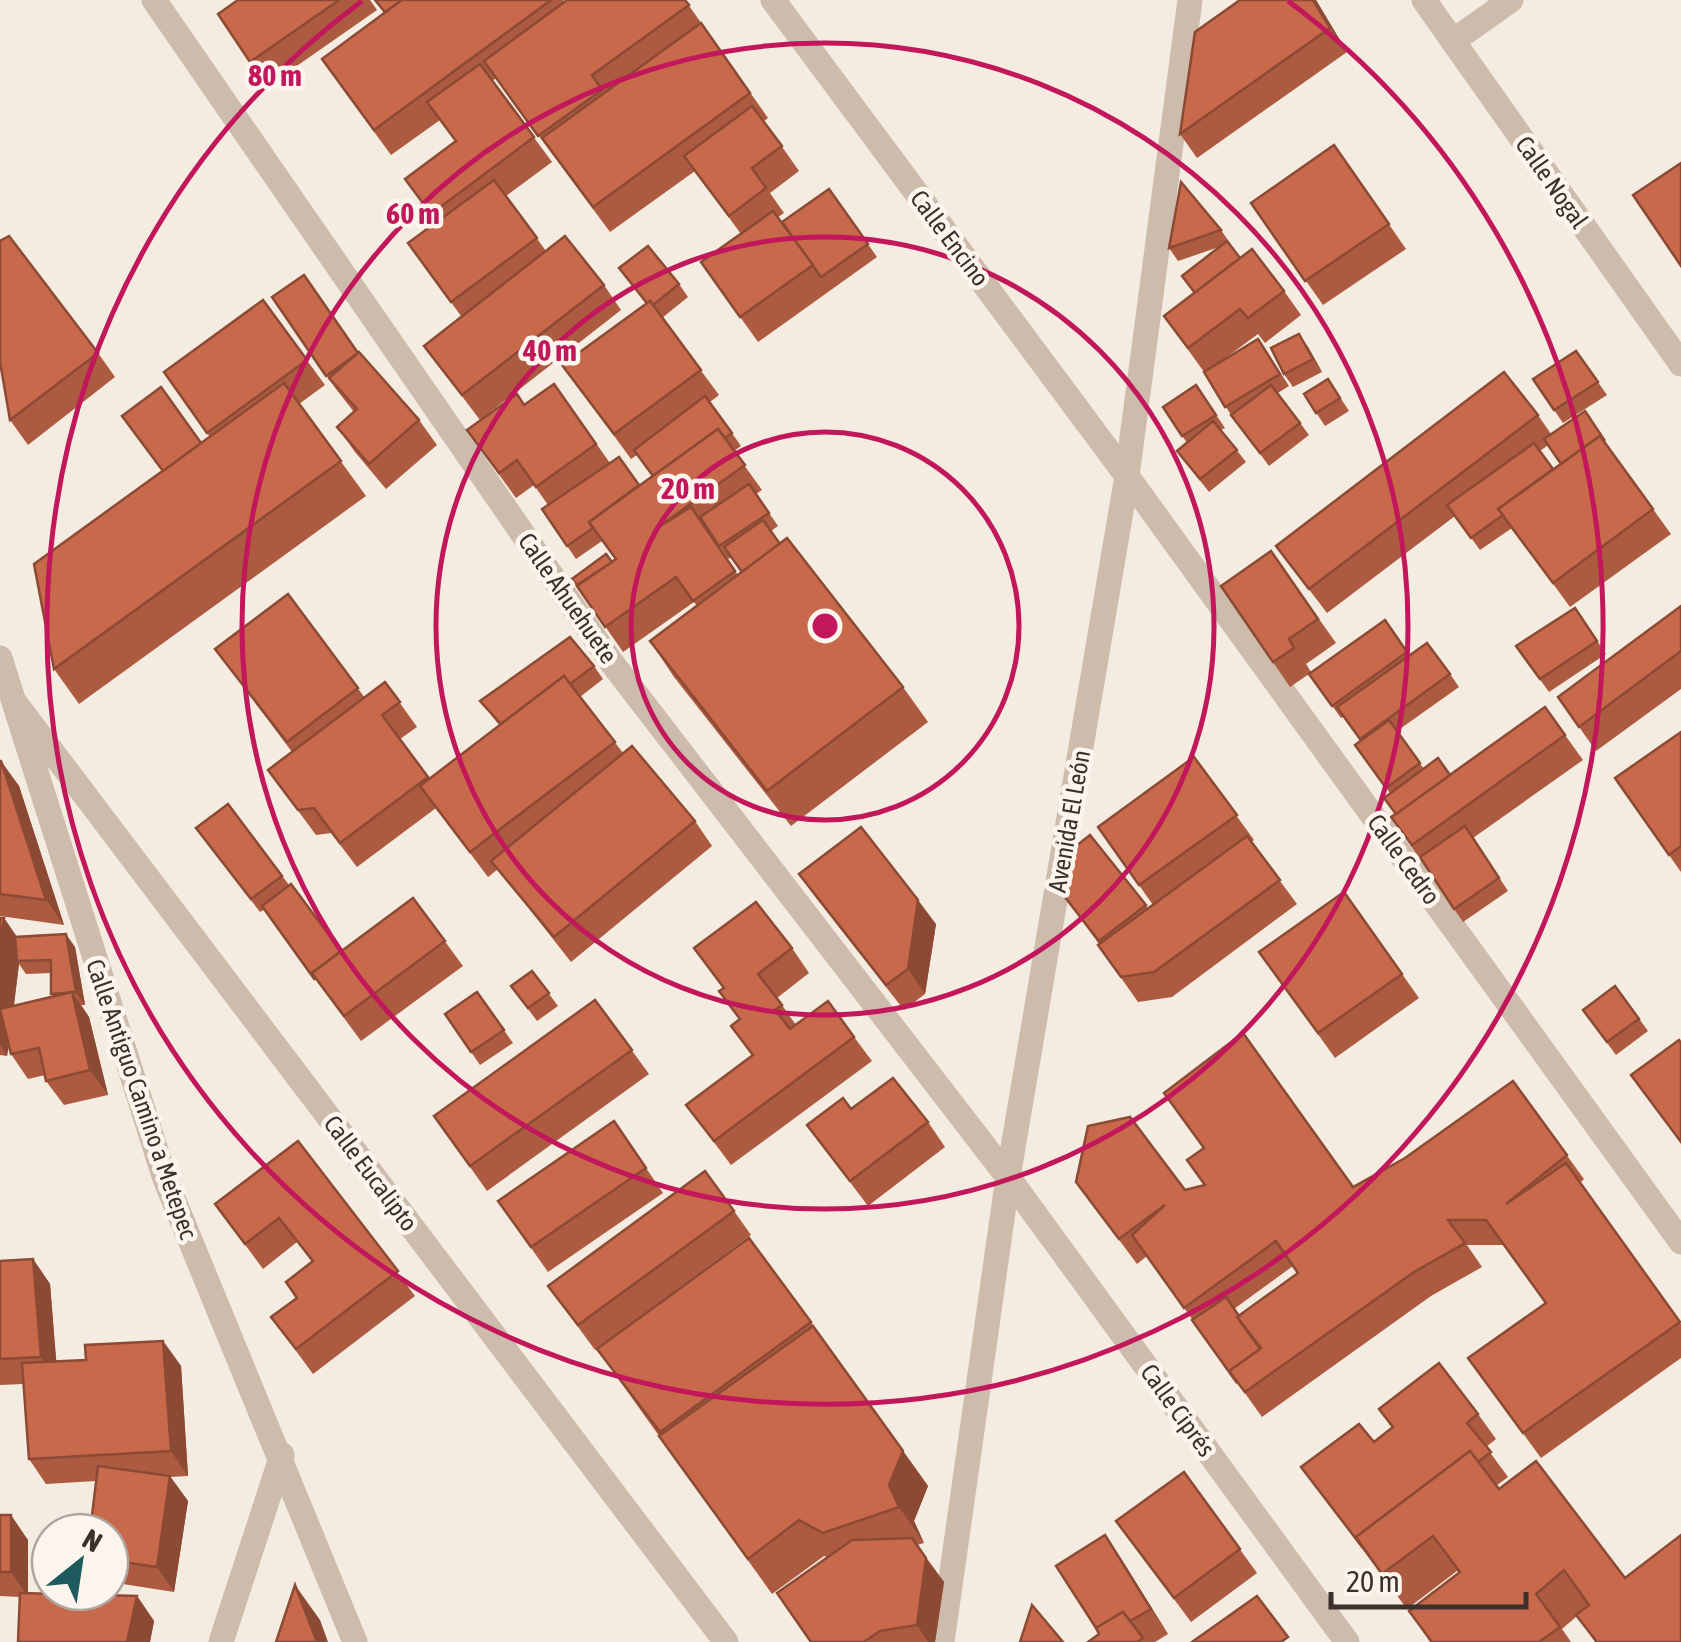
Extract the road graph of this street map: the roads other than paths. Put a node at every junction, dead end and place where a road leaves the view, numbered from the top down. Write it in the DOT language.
graph roads {
  1 [pos="154,0"];
  2 [pos="773,0"];
  3 [pos="1190,0"];
  4 [pos="1424,0"];
  5 [pos="1511,0"];
  6 [pos="1452,41"];
  7 [pos="1681,364"];
  8 [pos="1127,476"];
  9 [pos="0,658"];
  10 [pos="16,704"];
  11 [pos="1008,1178"];
  12 [pos="1681,1242"];
  13 [pos="282,1455"];
  14 [pos="221,1642"];
  15 [pos="355,1642"];
  16 [pos="726,1642"];
  17 [pos="942,1642"];
  18 [pos="1347,1642"];
  1 -- 11 [label="street, Calle Ahuehuete"];
  2 -- 8 [label="street, Calle Encino"];
  3 -- 8 [label="street, Avenida El León"];
  4 -- 6 [label="street, Calle Nogal"];
  5 -- 6 [label="street"];
  6 -- 7 [label="street, Calle Nogal"];
  8 -- 11 [label="street, Avenida El León"];
  8 -- 12 [label="street, Calle Cedro"];
  9 -- 10 [label="street, Calle Antiguo Camino a Metepec"];
  10 -- 13 [label="street, Calle Antiguo Camino a Metepec"];
  10 -- 16 [label="street, Calle Eucalipto"];
  11 -- 17 [label="street, Avenida El León"];
  11 -- 18 [label="street, Calle Ciprés"];
  13 -- 14 [label="street"];
  13 -- 15 [label="street, Calle Antiguo Camino a Metepec"];
}
